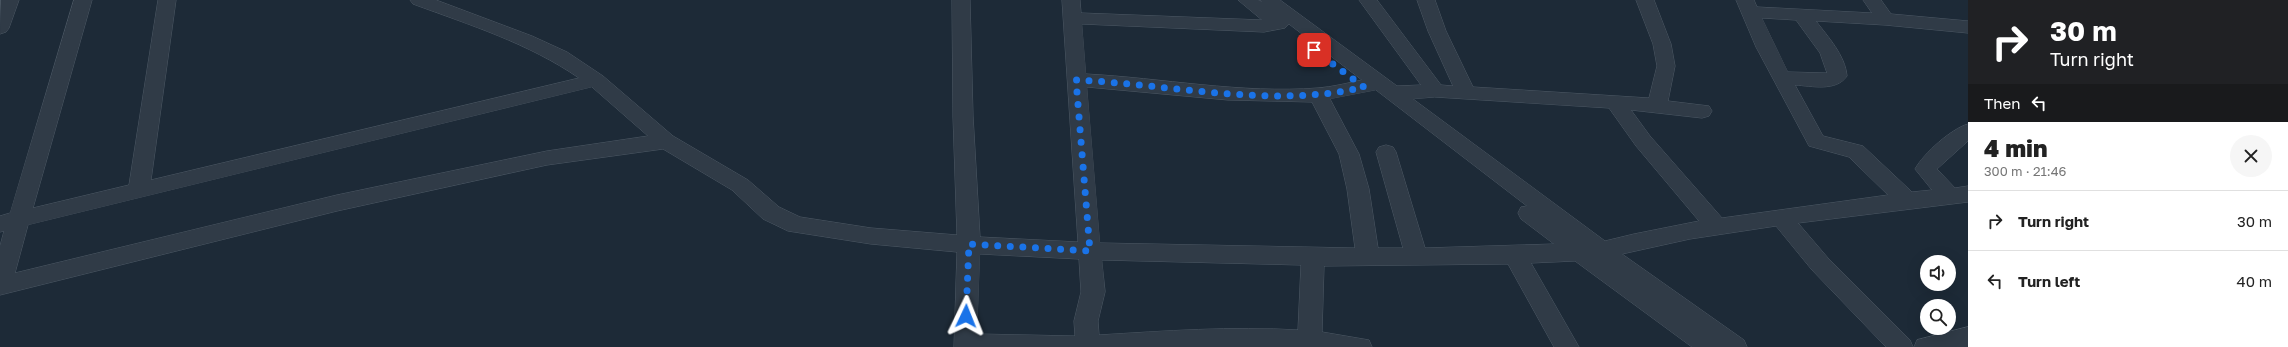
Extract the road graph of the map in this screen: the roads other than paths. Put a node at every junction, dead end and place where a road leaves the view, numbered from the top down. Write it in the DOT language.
graph roads {
  1 [pos="10,0"];
  2 [pos="83,0"];
  3 [pos="167,0"];
  4 [pos="419,0"];
  5 [pos="962,0"];
  6 [pos="1246,0"];
  7 [pos="1269,0"];
  8 [pos="1368,0"];
  9 [pos="1426,0"];
  10 [pos="1645,0"];
  11 [pos="1872,0"];
  12 [pos="1748,6"];
  13 [pos="1071,9"];
  14 [pos="1802,15"];
  15 [pos="1885,19"];
  16 [pos="1285,20"];
  17 [pos="1968,27"];
  18 [pos="0,28"];
  19 [pos="1781,78"];
  20 [pos="596,80"];
  21 [pos="1076,80"];
  22 [pos="1380,88"];
  23 [pos="1435,91"];
  24 [pos="1466,93"];
  25 [pos="1318,95"];
  26 [pos="1615,102"];
  27 [pos="1657,105"];
  28 [pos="1702,111"];
  29 [pos="1968,131"];
  30 [pos="666,141"];
  31 [pos="1386,152"];
  32 [pos="139,191"];
  33 [pos="1959,195"];
  34 [pos="1908,201"];
  35 [pos="1781,217"];
  36 [pos="9,221"];
  37 [pos="1717,227"];
  38 [pos="969,244"];
  39 [pos="1090,251"];
  40 [pos="1578,251"];
  41 [pos="1602,251"];
  42 [pos="1514,254"];
  43 [pos="1314,257"];
  44 [pos="1368,257"];
  45 [pos="1417,257"];
  46 [pos="0,285"];
  47 [pos="1968,338"];
  48 [pos="1310,341"];
  49 [pos="1189,343"];
  50 [pos="1087,346"];
  51 [pos="1360,347"];
  52 [pos="1567,347"];
  53 [pos="1710,347"];
  54 [pos="1735,347"];
  55 [pos="1901,347"];
  56 [pos="1926,347"];
  1 -- 18 [label="street"];
  2 -- 36 [label="street"];
  3 -- 32 [label="street"];
  4 -- 20 [label="street"];
  5 -- 38 [label="street"];
  6 -- 16 [label="street"];
  7 -- 16 [label="street"];
  8 -- 23 [label="street"];
  9 -- 24 [label="street"];
  10 -- 27 [label="street"];
  11 -- 15 [label="street"];
  12 -- 14 [label="street"];
  12 -- 19 [label="street"];
  13 -- 16 [label="street"];
  13 -- 21 [label="street"];
  14 -- 15 [label="street"];
  14 -- 19 [label="street"];
  15 -- 17 [label="street"];
  16 -- 22 [label="street"];
  19 -- 34 [label="street"];
  20 -- 30 [label="street"];
  20 -- 32 [label="street"];
  21 -- 25 [label="street"];
  21 -- 39 [label="street"];
  22 -- 23 [label="street"];
  22 -- 25 [label="street"];
  22 -- 40 [label="street"];
  22 -- 41 [label="street"];
  23 -- 24 [label="street"];
  24 -- 26 [label="street"];
  25 -- 44 [label="street"];
  26 -- 27 [label="street"];
  26 -- 37 [label="street"];
  27 -- 28 [label="street"];
  29 -- 33 [label="street"];
  30 -- 38 [label="street"];
  30 -- 46 [label="street"];
  31 -- 45 [label="street"];
  32 -- 36 [label="street"];
  33 -- 34 [label="street"];
  34 -- 35 [label="street"];
  35 -- 37 [label="street"];
  35 -- 55 [label="street"];
  36 -- 46 [label="street"];
  37 -- 41 [label="street"];
  38 -- 39 [label="street"];
  38 -- 50 [label="street"];
  39 -- 43 [label="street"];
  39 -- 50 [label="street"];
  40 -- 41 [label="street"];
  40 -- 42 [label="street"];
  40 -- 53 [label="street"];
  41 -- 54 [label="street"];
  42 -- 45 [label="street"];
  42 -- 52 [label="street"];
  43 -- 44 [label="street"];
  43 -- 48 [label="street"];
  44 -- 45 [label="street"];
  47 -- 56 [label="street"];
  48 -- 49 [label="street"];
  48 -- 51 [label="street"];
  49 -- 50 [label="street"];
}
